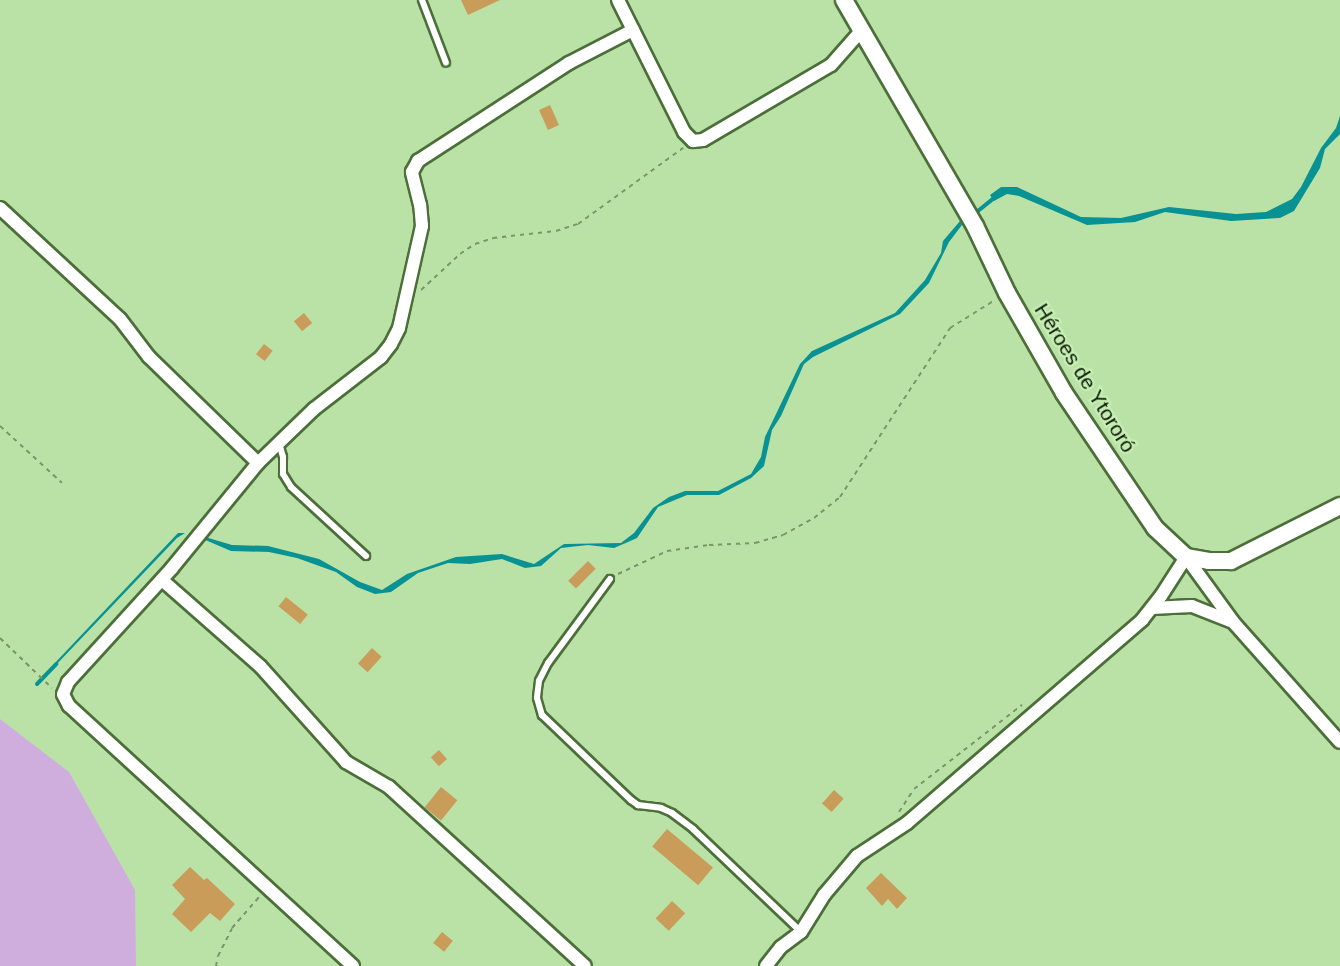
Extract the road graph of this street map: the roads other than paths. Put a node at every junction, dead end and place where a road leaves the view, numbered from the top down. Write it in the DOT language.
graph roads {
  1 [pos="422,0"];
  2 [pos="618,0"];
  3 [pos="844,0"];
  4 [pos="633,30"];
  5 [pos="861,31"];
  6 [pos="446,63"];
  7 [pos="0,208"];
  8 [pos="279,443"];
  9 [pos="258,464"];
  10 [pos="1340,506"];
  11 [pos="366,556"];
  12 [pos="1186,557"];
  13 [pos="162,579"];
  14 [pos="610,579"];
  15 [pos="1152,608"];
  16 [pos="1234,623"];
  17 [pos="1340,742"];
  18 [pos="801,932"];
  19 [pos="353,966"];
  20 [pos="585,966"];
  21 [pos="766,966"];
  1 -- 6 [label="lane"];
  2 -- 4 [label="street"];
  3 -- 5 [label="main road, Héroes de Ytororó"];
  4 -- 5 [label="street"];
  4 -- 8 [label="street"];
  5 -- 12 [label="main road, Héroes de Ytororó"];
  7 -- 9 [label="street"];
  8 -- 9 [label="street"];
  8 -- 11 [label="lane"];
  9 -- 13 [label="street"];
  10 -- 12 [label="main road"];
  12 -- 15 [label="street"];
  12 -- 16 [label="street, Héroes de Ytororó"];
  13 -- 19 [label="street"];
  13 -- 20 [label="street"];
  14 -- 18 [label="lane"];
  15 -- 16 [label="street"];
  15 -- 18 [label="street"];
  16 -- 17 [label="street, Héroes de Ytororó"];
  18 -- 21 [label="street"];
}
